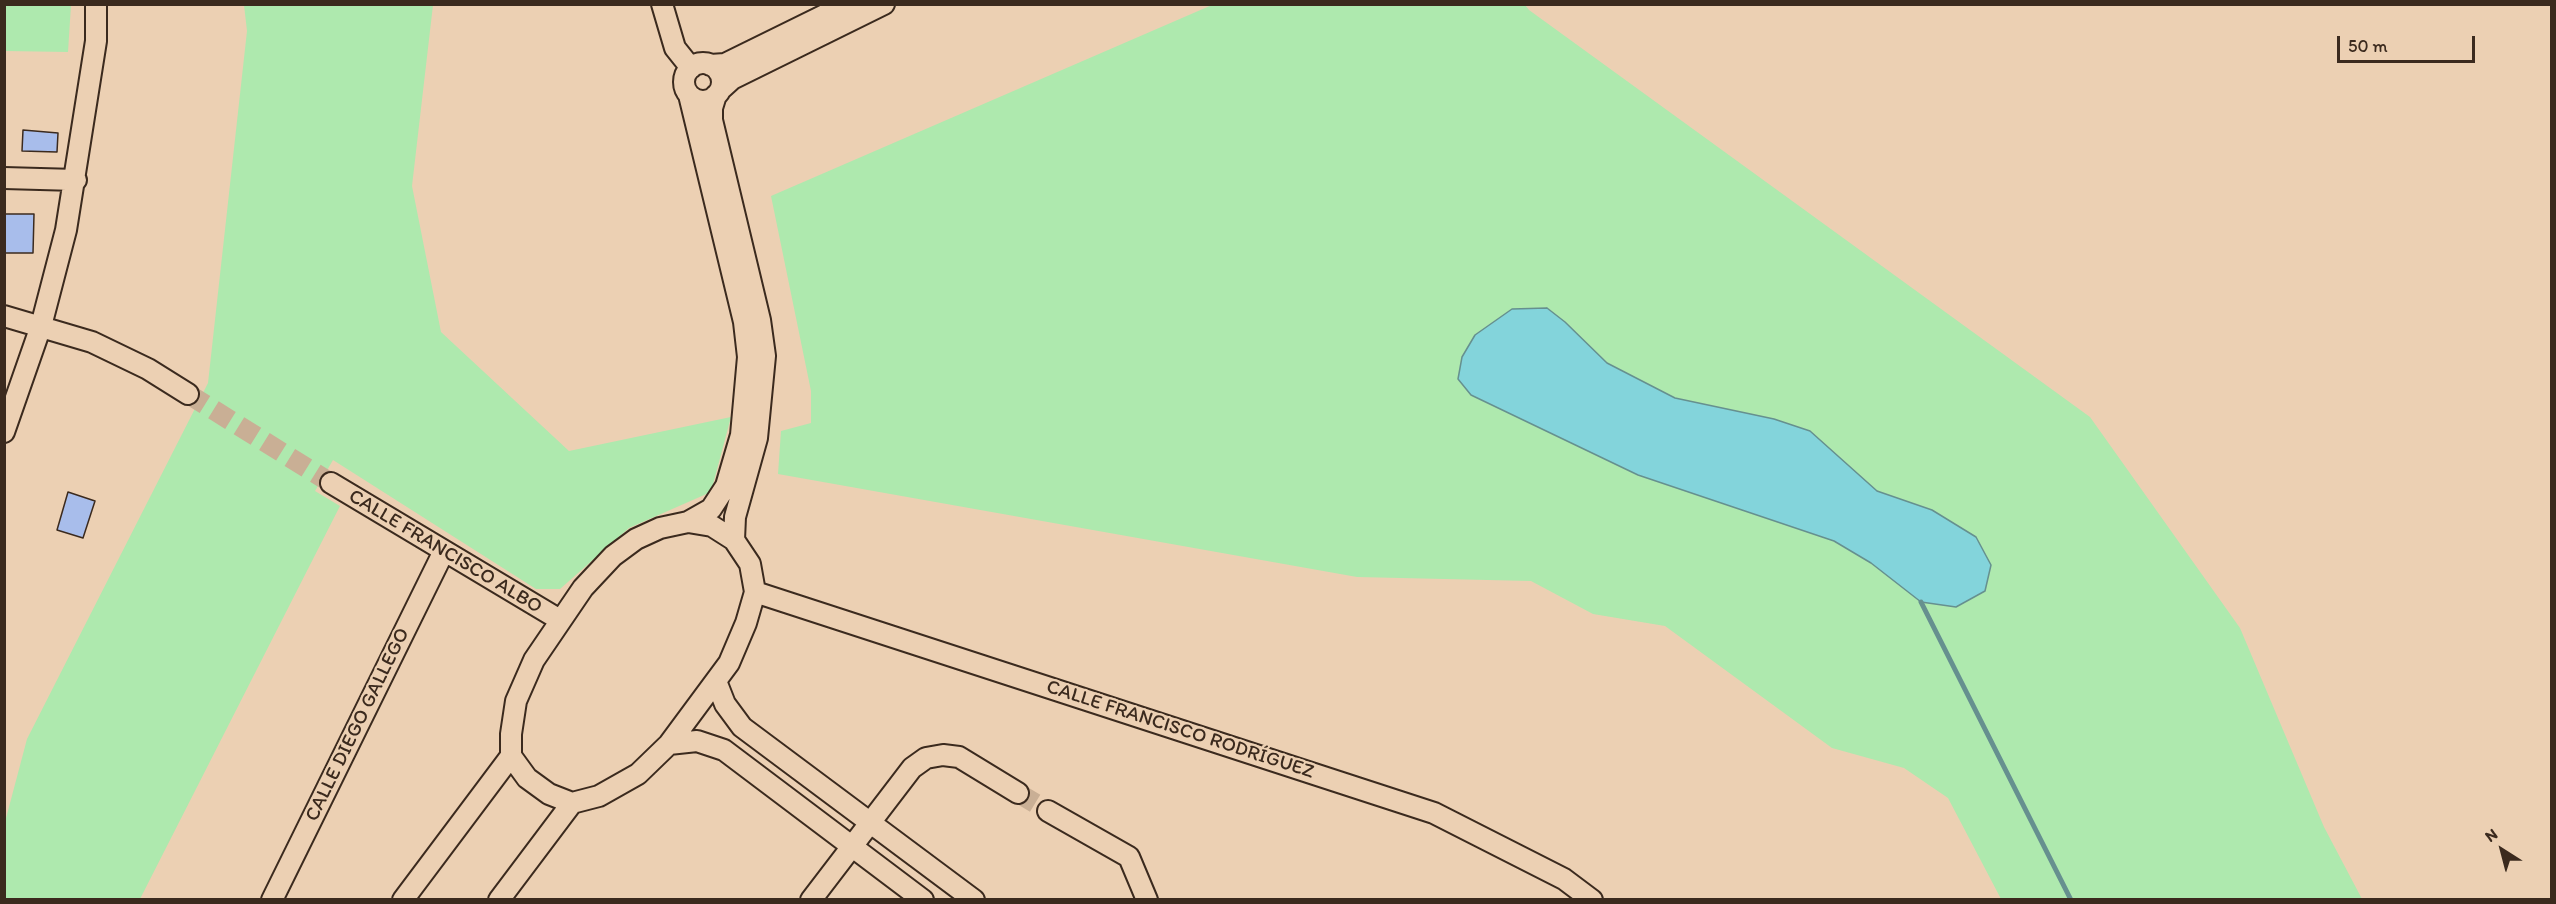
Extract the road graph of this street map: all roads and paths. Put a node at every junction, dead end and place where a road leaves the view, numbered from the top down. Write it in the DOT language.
graph roads {
  1 [pos="96,4"];
  2 [pos="662,4"];
  3 [pos="847,4"];
  4 [pos="884,4"];
  5 [pos="711,65"];
  6 [pos="690,68"];
  7 [pos="719,92"];
  8 [pos="689,95"];
  9 [pos="4,178"];
  10 [pos="75,180"];
  11 [pos="4,316"];
  12 [pos="41,326"];
  13 [pos="188,394"];
  14 [pos="4,432"];
  15 [pos="331,483"];
  16 [pos="688,522"];
  17 [pos="734,540"];
  18 [pos="444,551"];
  19 [pos="755,592"];
  20 [pos="560,620"];
  21 [pos="717,681"];
  22 [pos="669,744"];
  23 [pos="511,756"];
  24 [pos="1018,793"];
  25 [pos="572,803"];
  26 [pos="1048,811"];
  27 [pos="870,822"];
  28 [pos="852,846"];
  29 [pos="272,900"];
  30 [pos="402,900"];
  31 [pos="499,900"];
  32 [pos="811,900"];
  33 [pos="923,900"];
  34 [pos="974,900"];
  35 [pos="1147,900"];
  36 [pos="1592,900"];
  1 -- 10 [label="street"];
  2 -- 6 [label="street"];
  3 -- 5 [label="street"];
  4 -- 7 [label="street"];
  5 -- 6 [label="street"];
  5 -- 7 [label="street"];
  6 -- 8 [label="street"];
  7 -- 8 [label="street"];
  7 -- 17 [label="street"];
  8 -- 16 [label="street"];
  9 -- 10 [label="street"];
  10 -- 12 [label="street"];
  11 -- 12 [label="street"];
  12 -- 13 [label="street"];
  12 -- 14 [label="street"];
  15 -- 18 [label="street, CALLE FRANCISCO ALBO"];
  16 -- 17 [label="street"];
  16 -- 20 [label="street"];
  17 -- 19 [label="street"];
  18 -- 20 [label="street, CALLE FRANCISCO ALBO"];
  18 -- 29 [label="street, CALLE DIEGO GALLEGO"];
  19 -- 21 [label="street"];
  19 -- 36 [label="street, CALLE FRANCISCO RODRÍGUEZ"];
  20 -- 23 [label="street"];
  21 -- 22 [label="street"];
  21 -- 27 [label="street"];
  22 -- 25 [label="street"];
  22 -- 28 [label="street"];
  23 -- 25 [label="street"];
  23 -- 30 [label="street"];
  24 -- 27 [label="street"];
  25 -- 31 [label="street"];
  26 -- 35 [label="street"];
  27 -- 28 [label="street"];
  27 -- 34 [label="street"];
  28 -- 32 [label="street"];
  28 -- 33 [label="street"];
}
